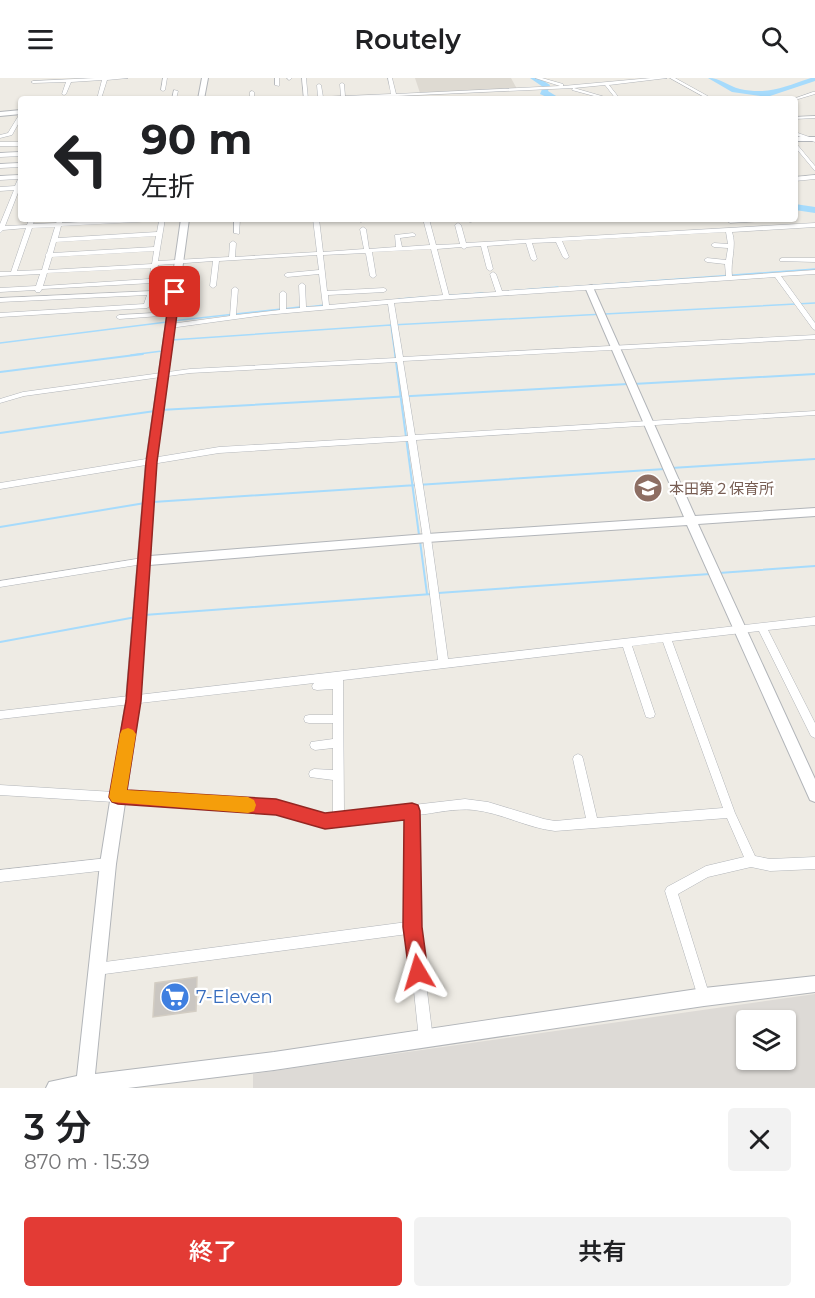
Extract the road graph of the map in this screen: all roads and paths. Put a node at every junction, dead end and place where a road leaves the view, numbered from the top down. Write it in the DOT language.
graph roads {
  1 [pos="128,78"];
  2 [pos="165,78"];
  3 [pos="205,78"];
  4 [pos="277,78"];
  5 [pos="304,78"];
  6 [pos="390,78"];
  7 [pos="537,78"];
  8 [pos="668,78"];
  9 [pos="105,79"];
  10 [pos="59,80"];
  11 [pos="90,80"];
  12 [pos="69,81"];
  13 [pos="33,82"];
  14 [pos="342,84"];
  15 [pos="607,84"];
  16 [pos="277,85"];
  17 [pos="319,85"];
  18 [pos="128,87"];
  19 [pos="378,87"];
  20 [pos="568,87"];
  21 [pos="86,90"];
  22 [pos="163,90"];
  23 [pos="522,90"];
  24 [pos="176,91"];
  25 [pos="252,92"];
  26 [pos="456,93"];
  27 [pos="815,93"];
  28 [pos="64,94"];
  29 [pos="100,96"];
  30 [pos="175,96"];
  31 [pos="202,96"];
  32 [pos="252,96"];
  33 [pos="307,96"];
  34 [pos="321,96"];
  35 [pos="343,96"];
  36 [pos="380,96"];
  37 [pos="395,96"];
  38 [pos="443,96"];
  39 [pos="457,96"];
  40 [pos="525,96"];
  41 [pos="600,96"];
  42 [pos="616,96"];
  43 [pos="706,96"];
  44 [pos="798,98"];
  45 [pos="18,113"];
  46 [pos="1,114"];
  47 [pos="815,115"];
  48 [pos="798,118"];
  49 [pos="18,124"];
  50 [pos="10,134"];
  51 [pos="18,134"];
  52 [pos="798,134"];
  53 [pos="0,137"];
  54 [pos="798,139"];
  55 [pos="813,140"];
  56 [pos="0,144"];
  57 [pos="18,144"];
  58 [pos="798,148"];
  59 [pos="18,154"];
  60 [pos="0,155"];
  61 [pos="18,165"];
  62 [pos="0,166"];
  63 [pos="815,169"];
  64 [pos="18,177"];
  65 [pos="815,177"];
  66 [pos="0,178"];
  67 [pos="798,179"];
  68 [pos="18,186"];
  69 [pos="0,189"];
  70 [pos="17,189"];
  71 [pos="11,201"];
  72 [pos="0,202"];
  73 [pos="3,214"];
  74 [pos="60,222"];
  75 [pos="161,222"];
  76 [pos="185,222"];
  77 [pos="237,222"];
  78 [pos="316,222"];
  79 [pos="427,222"];
  80 [pos="730,222"];
  81 [pos="31,223"];
  82 [pos="458,225"];
  83 [pos="815,225"];
  84 [pos="0,229"];
  85 [pos="363,229"];
  86 [pos="731,232"];
  87 [pos="237,233"];
  88 [pos="159,234"];
  89 [pos="413,236"];
  90 [pos="54,240"];
  91 [pos="559,241"];
  92 [pos="233,243"];
  93 [pos="528,243"];
  94 [pos="714,245"];
  95 [pos="484,246"];
  96 [pos="730,246"];
  97 [pos="464,247"];
  98 [pos="434,248"];
  99 [pos="157,249"];
  100 [pos="400,250"];
  101 [pos="368,252"];
  102 [pos="320,254"];
  103 [pos="48,255"];
  104 [pos="566,257"];
  105 [pos="232,259"];
  106 [pos="534,259"];
  107 [pos="216,260"];
  108 [pos="707,260"];
  109 [pos="782,260"];
  110 [pos="815,260"];
  111 [pos="179,262"];
  112 [pos="728,262"];
  113 [pos="155,264"];
  114 [pos="44,272"];
  115 [pos="815,272"];
  116 [pos="322,273"];
  117 [pos="0,274"];
  118 [pos="12,274"];
  119 [pos="776,274"];
  120 [pos="287,275"];
  121 [pos="729,275"];
  122 [pos="373,276"];
  123 [pos="302,285"];
  124 [pos="213,286"];
  125 [pos="589,287"];
  126 [pos="39,288"];
  127 [pos="235,289"];
  128 [pos="0,290"];
  129 [pos="384,290"];
  130 [pos="175,292"];
  131 [pos="282,293"];
  132 [pos="324,293"];
  133 [pos="150,294"];
  134 [pos="500,294"];
  135 [pos="36,298"];
  136 [pos="447,298"];
  137 [pos="0,300"];
  138 [pos="391,303"];
  139 [pos="326,307"];
  140 [pos="303,309"];
  141 [pos="283,311"];
  142 [pos="32,313"];
  143 [pos="172,314"];
  144 [pos="0,315"];
  145 [pos="119,317"];
  146 [pos="233,317"];
  147 [pos="170,326"];
  148 [pos="815,328"];
  149 [pos="815,337"];
  150 [pos="616,348"];
  151 [pos="402,361"];
  152 [pos="163,374"];
  153 [pos="0,401"];
  154 [pos="815,413"];
  155 [pos="650,422"];
  156 [pos="411,438"];
  157 [pos="152,462"];
  158 [pos="0,486"];
  159 [pos="815,512"];
  160 [pos="691,521"];
  161 [pos="427,538"];
  162 [pos="143,561"];
  163 [pos="0,584"];
  164 [pos="815,621"];
  165 [pos="762,627"];
  166 [pos="739,630"];
  167 [pos="666,638"];
  168 [pos="626,642"];
  169 [pos="443,662"];
  170 [pos="338,680"];
  171 [pos="317,686"];
  172 [pos="133,701"];
  173 [pos="650,714"];
  174 [pos="0,715"];
  175 [pos="309,719"];
  176 [pos="338,719"];
  177 [pos="815,733"];
  178 [pos="338,743"];
  179 [pos="315,745"];
  180 [pos="578,759"];
  181 [pos="314,774"];
  182 [pos="338,775"];
  183 [pos="0,790"];
  184 [pos="815,795"];
  185 [pos="118,797"];
  186 [pos="412,811"];
  187 [pos="730,813"];
  188 [pos="339,821"];
  189 [pos="592,822"];
  190 [pos="750,861"];
  191 [pos="815,863"];
  192 [pos="108,864"];
  193 [pos="0,876"];
  194 [pos="413,927"];
  195 [pos="97,969"];
  196 [pos="815,984"];
  197 [pos="705,997"];
  198 [pos="426,1039"];
  199 [pos="85,1084"];
  200 [pos="56,1088"];
  1 -- 9 [label="street"];
  1 -- 18 [label="street"];
  2 -- 22 [label="street"];
  3 -- 31 [label="street"];
  4 -- 16 [label="street"];
  5 -- 33 [label="street"];
  6 -- 37 [label="street"];
  7 -- 20 [label="street"];
  8 -- 15 [label="street"];
  8 -- 43 [label="street"];
  9 -- 11 [label="street"];
  9 -- 29 [label="street"];
  10 -- 12 [label="street"];
  10 -- 13 [label="street"];
  11 -- 12 [label="street"];
  11 -- 21 [label="street"];
  12 -- 28 [label="street"];
  14 -- 35 [label="street"];
  15 -- 20 [label="street"];
  15 -- 42 [label="street"];
  17 -- 34 [label="street"];
  19 -- 36 [label="street"];
  20 -- 23 [label="street"];
  20 -- 41 [label="street"];
  23 -- 26 [label="street"];
  23 -- 40 [label="street"];
  24 -- 30 [label="street"];
  25 -- 32 [label="street"];
  26 -- 38 [label="street"];
  26 -- 39 [label="street"];
  27 -- 44 [label="street"];
  45 -- 46 [label="street"];
  47 -- 48 [label="street"];
  49 -- 50 [label="street"];
  50 -- 51 [label="street"];
  50 -- 53 [label="street"];
  52 -- 55 [label="street"];
  54 -- 55 [label="street"];
  56 -- 57 [label="street"];
  58 -- 63 [label="street"];
  59 -- 60 [label="street"];
  61 -- 62 [label="street"];
  64 -- 66 [label="street"];
  65 -- 67 [label="street"];
  68 -- 70 [label="street"];
  69 -- 70 [label="street"];
  70 -- 71 [label="street"];
  71 -- 72 [label="street"];
  71 -- 73 [label="street"];
  73 -- 84 [label="street"];
  74 -- 81 [label="street"];
  74 -- 90 [label="street"];
  75 -- 88 [label="street"];
  76 -- 111 [label="street"];
  77 -- 87 [label="street"];
  78 -- 102 [label="street"];
  79 -- 98 [label="street"];
  80 -- 86 [label="street"];
  81 -- 84 [label="street"];
  81 -- 118 [label="street"];
  82 -- 97 [label="street"];
  83 -- 86 [label="street"];
  85 -- 101 [label="street"];
  86 -- 91 [label="street"];
  86 -- 96 [label="street"];
  88 -- 90 [label="street"];
  88 -- 99 [label="street"];
  89 -- 100 [label="street"];
  90 -- 103 [label="street"];
  91 -- 93 [label="street"];
  91 -- 104 [label="street"];
  92 -- 105 [label="street"];
  93 -- 95 [label="street"];
  93 -- 106 [label="street"];
  94 -- 96 [label="street"];
  95 -- 97 [label="street"];
  95 -- 134 [label="street"];
  96 -- 112 [label="street"];
  97 -- 98 [label="street"];
  98 -- 100 [label="street"];
  98 -- 136 [label="street"];
  99 -- 103 [label="street"];
  99 -- 113 [label="street"];
  100 -- 101 [label="street"];
  101 -- 102 [label="street"];
  101 -- 122 [label="street"];
  102 -- 105 [label="street"];
  102 -- 116 [label="street"];
  103 -- 114 [label="street"];
  105 -- 107 [label="street"];
  107 -- 111 [label="street"];
  107 -- 124 [label="street"];
  108 -- 112 [label="street"];
  109 -- 110 [label="street"];
  111 -- 113 [label="street"];
  111 -- 130 [label="street"];
  112 -- 121 [label="street"];
  113 -- 114 [label="street"];
  113 -- 126 [label="street"];
  114 -- 118 [label="street"];
  114 -- 126 [label="street"];
  115 -- 119 [label="street"];
  116 -- 120 [label="street"];
  116 -- 132 [label="street"];
  117 -- 118 [label="street"];
  119 -- 121 [label="street"];
  119 -- 148 [label="street"];
  121 -- 125 [label="street"];
  123 -- 140 [label="street"];
  125 -- 134 [label="street"];
  125 -- 150 [label="street"];
  126 -- 128 [label="street"];
  126 -- 135 [label="street"];
  127 -- 146 [label="street"];
  129 -- 132 [label="street"];
  130 -- 133 [label="street"];
  130 -- 143 [label="street"];
  131 -- 141 [label="street"];
  132 -- 139 [label="street"];
  133 -- 135 [label="street"];
  133 -- 142 [label="street"];
  134 -- 136 [label="street"];
  135 -- 137 [label="street"];
  135 -- 142 [label="street"];
  136 -- 138 [label="street"];
  138 -- 139 [label="street"];
  138 -- 151 [label="street"];
  139 -- 140 [label="street"];
  140 -- 141 [label="street"];
  141 -- 146 [label="street"];
  142 -- 144 [label="street"];
  143 -- 145 [label="street"];
  143 -- 147 [label="street"];
  146 -- 147 [label="street"];
  147 -- 152 [label="street"];
  149 -- 150 [label="street"];
  150 -- 151 [label="street"];
  150 -- 155 [label="street"];
  151 -- 152 [label="street"];
  151 -- 156 [label="street"];
  152 -- 153 [label="street"];
  152 -- 157 [label="street"];
  154 -- 155 [label="street"];
  155 -- 156 [label="street"];
  155 -- 160 [label="street"];
  156 -- 157 [label="street"];
  156 -- 161 [label="street"];
  157 -- 158 [label="street"];
  157 -- 162 [label="street"];
  159 -- 160 [label="street"];
  160 -- 161 [label="street"];
  160 -- 166 [label="street"];
  161 -- 162 [label="street"];
  161 -- 169 [label="street"];
  162 -- 163 [label="street"];
  162 -- 172 [label="street"];
  164 -- 165 [label="street"];
  165 -- 166 [label="street"];
  165 -- 177 [label="street"];
  166 -- 167 [label="street"];
  166 -- 184 [label="street"];
  167 -- 168 [label="street"];
  167 -- 187 [label="street"];
  168 -- 169 [label="street"];
  168 -- 173 [label="street"];
  169 -- 170 [label="street"];
  170 -- 171 [label="street"];
  170 -- 172 [label="street"];
  170 -- 176 [label="street"];
  172 -- 174 [label="street"];
  172 -- 185 [label="street"];
  175 -- 176 [label="street"];
  176 -- 178 [label="street"];
  178 -- 179 [label="street"];
  178 -- 182 [label="street"];
  180 -- 189 [label="street"];
  181 -- 182 [label="street"];
  182 -- 188 [label="street"];
  183 -- 185 [label="street"];
  185 -- 188 [label="street"];
  185 -- 192 [label="street"];
  186 -- 188 [label="street"];
  186 -- 189 [label="street"];
  186 -- 194 [label="street"];
  187 -- 189 [label="street"];
  187 -- 190 [label="street"];
  190 -- 191 [label="street"];
  190 -- 197 [label="street"];
  192 -- 193 [label="street"];
  192 -- 195 [label="street"];
  194 -- 195 [label="street"];
  194 -- 198 [label="street"];
  195 -- 199 [label="street"];
  196 -- 197 [label="street"];
  197 -- 198 [label="street"];
  198 -- 199 [label="street"];
  199 -- 200 [label="street"];
}
